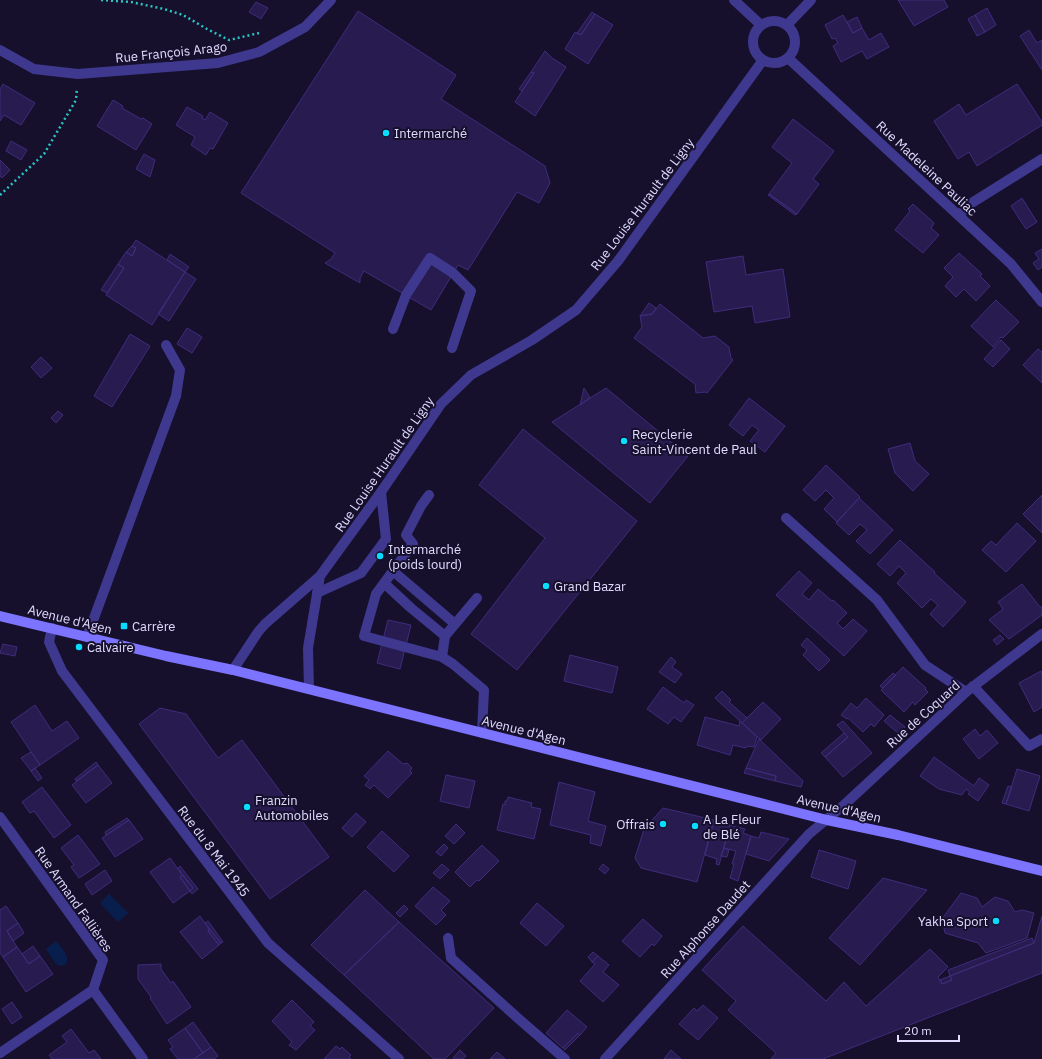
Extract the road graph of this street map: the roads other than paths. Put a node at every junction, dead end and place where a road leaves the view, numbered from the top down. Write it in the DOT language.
graph roads {
  1 [pos="331,0"];
  2 [pos="734,0"];
  3 [pos="811,0"];
  4 [pos="761,25"];
  5 [pos="787,25"];
  6 [pos="0,50"];
  7 [pos="788,58"];
  8 [pos="764,60"];
  9 [pos="1042,159"];
  10 [pos="959,215"];
  11 [pos="1042,302"];
  12 [pos="393,329"];
  13 [pos="166,345"];
  14 [pos="452,348"];
  15 [pos="381,492"];
  16 [pos="428,495"];
  17 [pos="786,518"];
  18 [pos="393,571"];
  19 [pos="320,576"];
  20 [pos="384,583"];
  21 [pos="317,593"];
  22 [pos="477,598"];
  23 [pos="0,616"];
  24 [pos="455,624"];
  25 [pos="52,628"];
  26 [pos="1042,634"];
  27 [pos="445,636"];
  28 [pos="87,637"];
  29 [pos="442,657"];
  30 [pos="232,670"];
  31 [pos="309,689"];
  32 [pos="969,689"];
  33 [pos="482,733"];
  34 [pos="1042,739"];
  35 [pos="0,817"];
  36 [pos="827,820"];
  37 [pos="1042,871"];
  38 [pos="448,938"];
  39 [pos="93,990"];
  40 [pos="0,1053"];
  41 [pos="143,1059"];
  42 [pos="399,1059"];
  43 [pos="564,1059"];
  44 [pos="605,1059"];
  1 -- 6 [label="street, Rue François Arago"];
  2 -- 4 [label="street"];
  3 -- 5 [label="street"];
  4 -- 5 [label="street"];
  4 -- 8 [label="street"];
  5 -- 7 [label="street"];
  7 -- 8 [label="street"];
  7 -- 10 [label="street, Rue Madeleine Pauliac"];
  8 -- 15 [label="street, Rue Louise Hurault de Ligny"];
  9 -- 10 [label="street"];
  10 -- 11 [label="street, Rue Madeleine Pauliac"];
  12 -- 14 [label="street"];
  13 -- 28 [label="street"];
  15 -- 19 [label="street, Rue Louise Hurault de Ligny"];
  15 -- 21 [label="street"];
  16 -- 18 [label="street"];
  17 -- 32 [label="street"];
  18 -- 20 [label="street"];
  18 -- 24 [label="street"];
  19 -- 21 [label="street, Rue Louise Hurault de Ligny"];
  19 -- 30 [label="street, Rue Louise Hurault de Ligny"];
  20 -- 27 [label="street"];
  20 -- 29 [label="street"];
  21 -- 31 [label="street, Rue Louise Hurault de Ligny"];
  22 -- 24 [label="street"];
  23 -- 25 [label="main road, Avenue d'Agen"];
  24 -- 27 [label="street"];
  25 -- 28 [label="main road, Avenue d'Agen"];
  25 -- 42 [label="street, Rue du 8 Mai 1945"];
  26 -- 32 [label="street, Rue de Coquard"];
  27 -- 29 [label="street"];
  28 -- 30 [label="main road, Avenue d'Agen"];
  29 -- 33 [label="street"];
  30 -- 31 [label="main road, Avenue d'Agen"];
  31 -- 33 [label="main road, Avenue d'Agen"];
  32 -- 34 [label="street"];
  32 -- 36 [label="street, Rue de Coquard"];
  33 -- 36 [label="main road, Avenue d'Agen"];
  35 -- 39 [label="street, Rue Armand Fallières"];
  36 -- 37 [label="main road, Avenue d'Agen"];
  36 -- 44 [label="street, Rue Alphonse Daudet"];
  38 -- 43 [label="street"];
  39 -- 40 [label="street"];
  39 -- 41 [label="street"];
}
